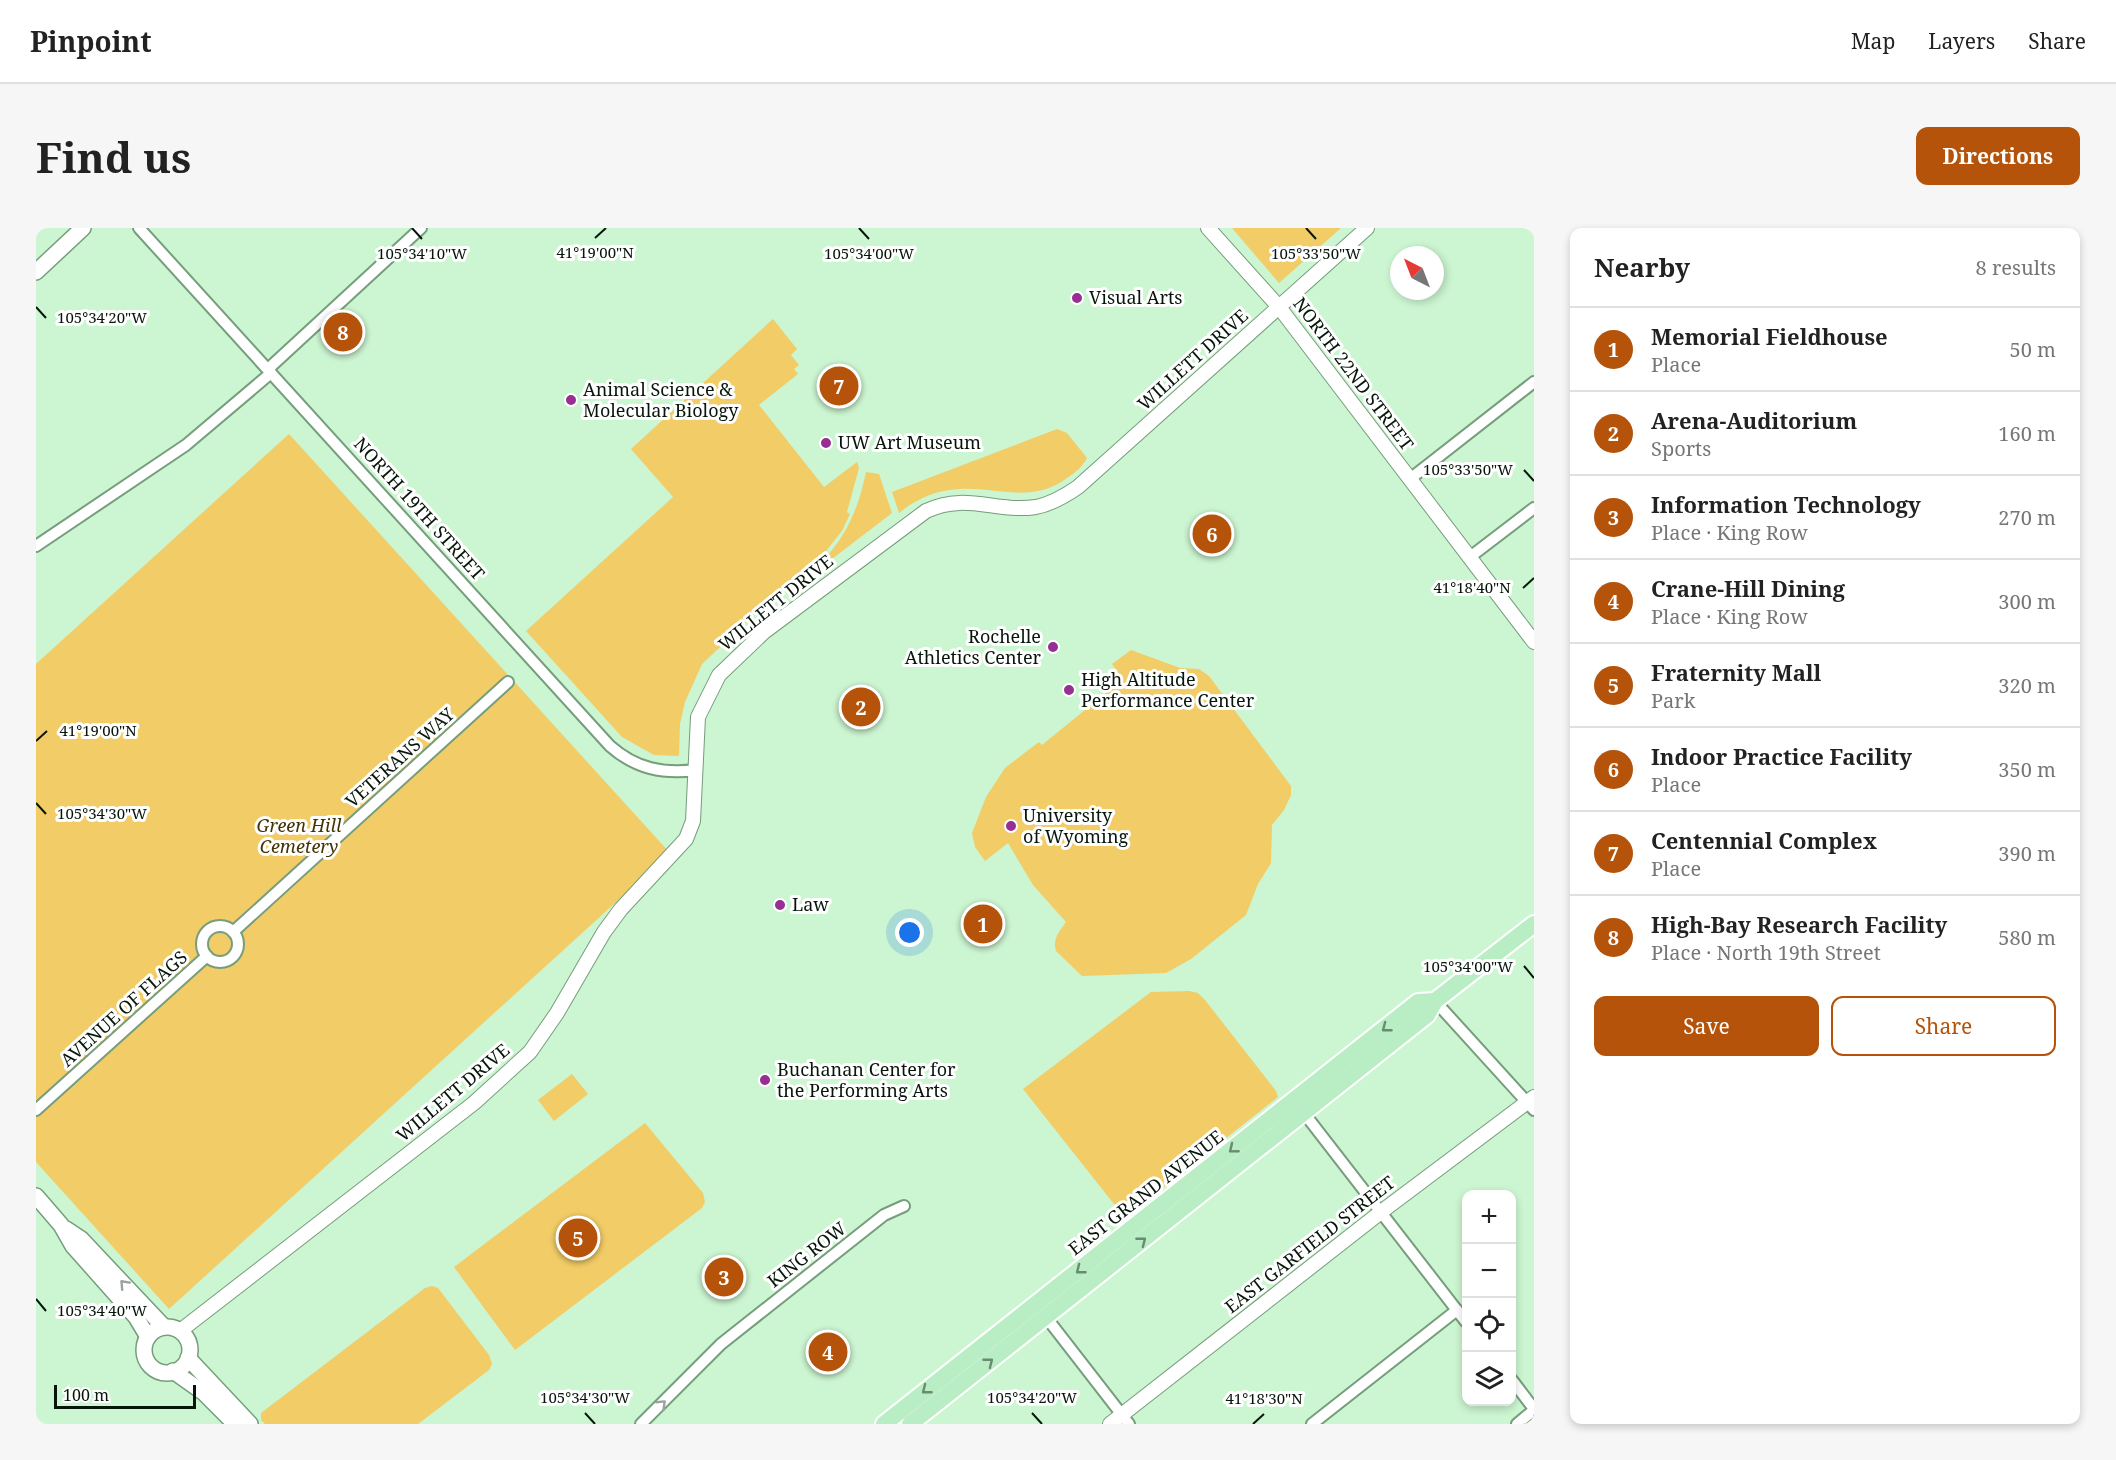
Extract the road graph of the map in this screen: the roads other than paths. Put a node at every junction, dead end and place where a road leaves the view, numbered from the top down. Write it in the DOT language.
graph roads {
  1 [pos="83,228"];
  2 [pos="139,228"];
  3 [pos="421,228"];
  4 [pos="1208,228"];
  5 [pos="1367,228"];
  6 [pos="36,272"];
  7 [pos="1279,307"];
  8 [pos="269,371"];
  9 [pos="1534,382"];
  10 [pos="1410,478"];
  11 [pos="1534,508"];
  12 [pos="36,546"];
  13 [pos="1470,558"];
  14 [pos="1532,635"];
  15 [pos="508,682"];
  16 [pos="696,770"];
  17 [pos="1534,924"];
  18 [pos="233,932"];
  19 [pos="207,956"];
  20 [pos="1435,1001"];
  21 [pos="1532,1103"];
  22 [pos="36,1110"];
  23 [pos="1304,1113"];
  24 [pos="36,1196"];
  25 [pos="904,1206"];
  26 [pos="1381,1212"];
  27 [pos="61,1225"];
  28 [pos="1457,1310"];
  29 [pos="1462,1316"];
  30 [pos="1046,1317"];
  31 [pos="164,1327"];
  32 [pos="180,1331"];
  33 [pos="148,1337"];
  34 [pos="188,1358"];
  35 [pos="173,1371"];
  36 [pos="1516,1385"];
  37 [pos="1534,1410"];
  38 [pos="1125,1419"];
  39 [pos="235,1424"];
  40 [pos="250,1424"];
  41 [pos="641,1424"];
  42 [pos="884,1424"];
  43 [pos="910,1424"];
  44 [pos="1110,1424"];
  45 [pos="1312,1424"];
  46 [pos="1517,1424"];
  1 -- 6 [label="main road"];
  2 -- 8 [label="street, NORTH 19TH STREET"];
  3 -- 8 [label="street"];
  4 -- 7 [label="street, NORTH 22ND STREET"];
  5 -- 7 [label="street, WILLETT DRIVE"];
  7 -- 10 [label="street, NORTH 22ND STREET"];
  7 -- 16 [label="street, WILLETT DRIVE"];
  8 -- 12 [label="street"];
  8 -- 16 [label="street, NORTH 19TH STREET"];
  9 -- 10 [label="street"];
  10 -- 13 [label="street, NORTH 22ND STREET"];
  11 -- 13 [label="street"];
  13 -- 14 [label="street, NORTH 22ND STREET"];
  15 -- 18 [label="street, VETERANS WAY"];
  16 -- 32 [label="street, WILLETT DRIVE"];
  17 -- 20 [label="main road, EAST GRAND AVENUE"];
  18 -- 19 [label="street"];
  18 -- 19 [label="street"];
  19 -- 22 [label="street, AVENUE OF FLAGS"];
  20 -- 21 [label="street"];
  20 -- 23 [label="main road, EAST GRAND AVENUE"];
  20 -- 42 [label="main road, EAST GRAND AVENUE, one-way"];
  21 -- 26 [label="street, EAST GARFIELD STREET"];
  23 -- 26 [label="street"];
  30 -- 23 [label="main road, EAST GRAND AVENUE, one-way"];
  24 -- 27 [label="main road"];
  41 -- 25 [label="street, KING ROW, one-way"];
  26 -- 28 [label="street"];
  26 -- 38 [label="street, EAST GARFIELD STREET"];
  31 -- 27 [label="main road, one-way"];
  27 -- 33 [label="main road"];
  28 -- 29 [label="street"];
  28 -- 45 [label="street"];
  30 -- 38 [label="street"];
  43 -- 30 [label="main road, EAST GRAND AVENUE, one-way"];
  31 -- 32 [label="main road"];
  31 -- 33 [label="main road"];
  32 -- 34 [label="main road"];
  33 -- 35 [label="main road"];
  34 -- 35 [label="main road"];
  34 -- 40 [label="main road"];
  35 -- 39 [label="main road"];
  36 -- 37 [label="street"];
  37 -- 46 [label="street"];
  38 -- 44 [label="street, EAST GARFIELD STREET"];
}
